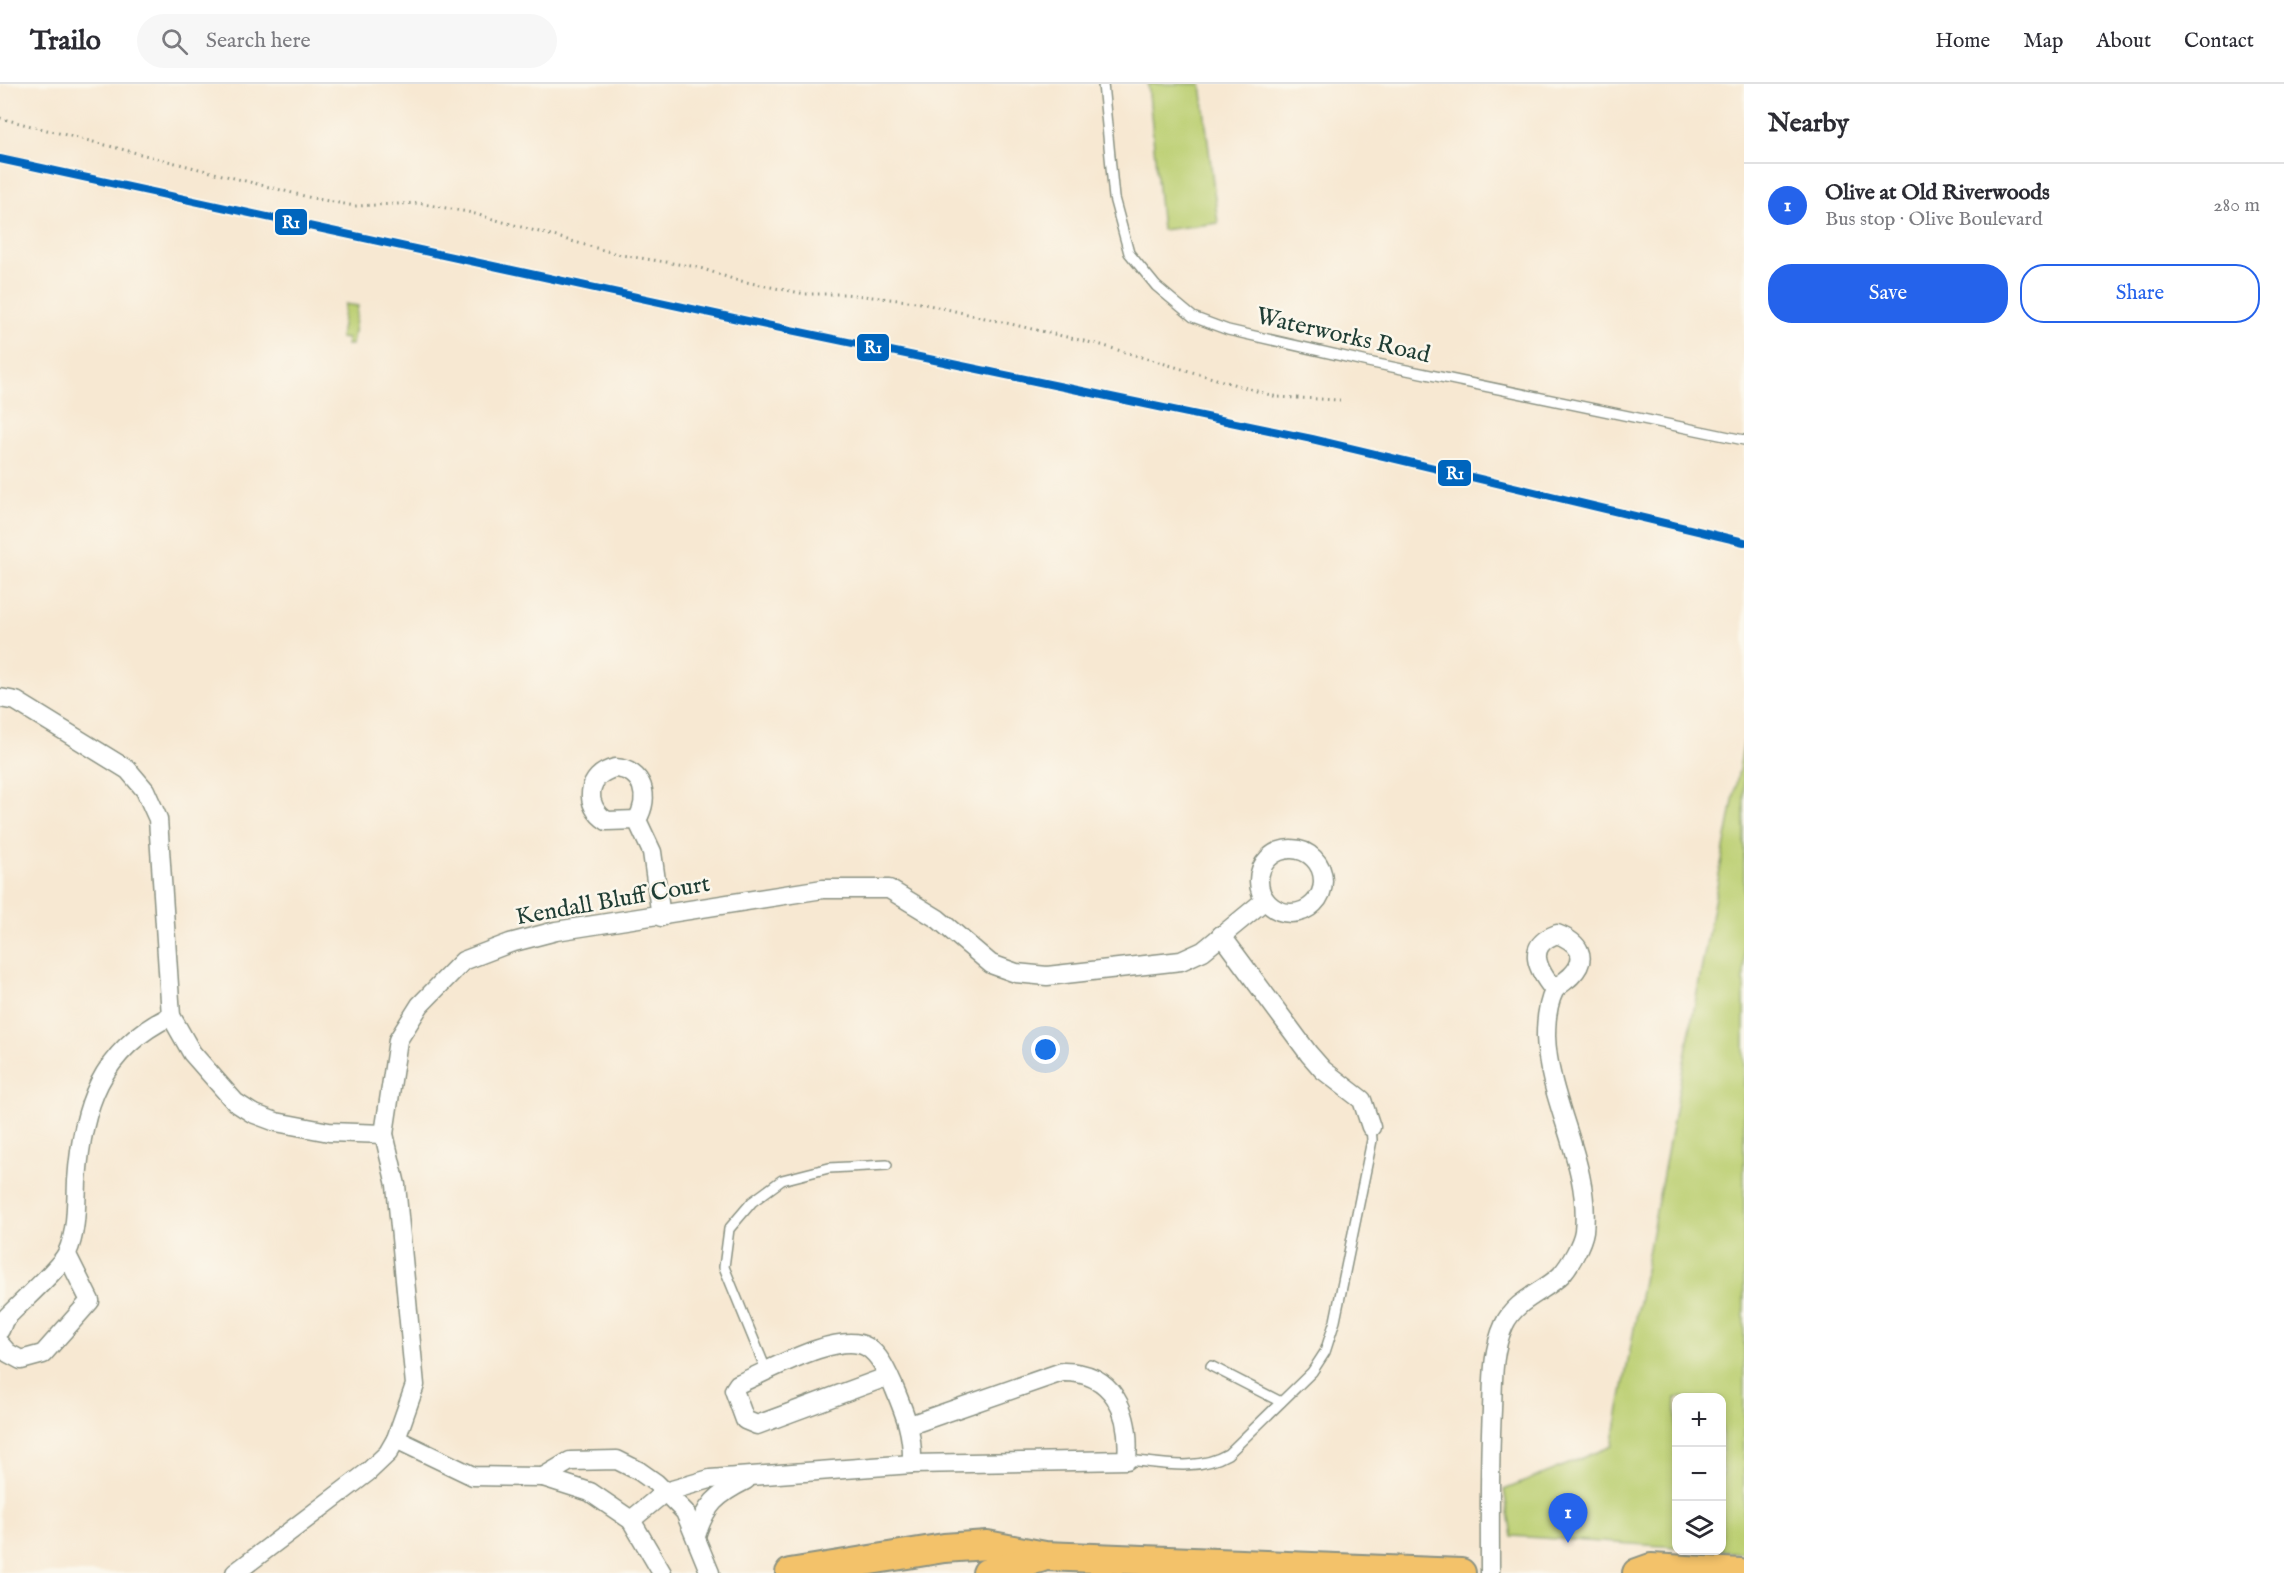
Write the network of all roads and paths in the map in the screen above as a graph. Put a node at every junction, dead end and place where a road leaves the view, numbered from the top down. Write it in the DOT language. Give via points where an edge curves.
graph roads {
  1 [pos="1103,84"];
  2 [pos="0,118"];
  3 [pos="1340,400"];
  4 [pos="1744,440"];
  5 [pos="0,698"];
  6 [pos="636,820"];
  7 [pos="1265,900"];
  8 [pos="661,917"];
  9 [pos="1221,934"];
  10 [pos="1554,990"];
  11 [pos="171,1016"];
  12 [pos="1371,1127"];
  13 [pos="384,1134"];
  14 [pos="887,1165"];
  15 [pos="67,1255"];
  16 [pos="2,1325"];
  17 [pos="0,1344"];
  18 [pos="1211,1366"];
  19 [pos="767,1372"];
  20 [pos="889,1376"];
  21 [pos="1281,1402"];
  22 [pos="910,1425"];
  23 [pos="396,1439"];
  24 [pos="1127,1460"];
  25 [pos="912,1464"];
  26 [pos="543,1477"];
  27 [pos="751,1477"];
  28 [pos="664,1492"];
  29 [pos="631,1520"];
  30 [pos="696,1536"];
  31 [pos="1045,1565"];
  32 [pos="1232,1568"];
  33 [pos="235,1573"];
  34 [pos="662,1573"];
  35 [pos="711,1573"];
  36 [pos="790,1573"];
  37 [pos="987,1573"];
  38 [pos="1461,1573"];
  39 [pos="1490,1573"];
  40 [pos="1637,1573"];
  41 [pos="1741,1573"];
  1 -- 4 [label="lane, Waterworks Road" via="1114,198 1129,253 1156,286 1194,317 1228,330 1368,363"];
  2 -- 3 [label="path" via="312,198 355,206 418,203 468,212 621,255 697,267 736,280 806,294 916,302 1101,345 1277,398"];
  5 -- 11 [label="street" via="16,701 107,755 128,770 145,790 159,819"];
  6 -- 8 [label="street" via="652,852"];
  7 -- 9 [label="street, Kendall Bluff Court"];
  8 -- 9 [label="street, Kendall Bluff Court" via="823,889 889,889 938,919 991,964 1047,976 1181,961 1203,951"];
  8 -- 13 [label="street, Kendall Bluff Court" via="556,931 463,961 420,1005 398,1040"];
  9 -- 12 [label="street" via="1309,1054 1362,1100"];
  10 -- 39 [label="street" via="1546,1037 1581,1183 1583,1233 1561,1275 1529,1296 1504,1323 1495,1355"];
  11 -- 13 [label="street" via="192,1053 216,1083 252,1113 328,1132"];
  11 -- 15 [label="street" via="147,1027 119,1050 90,1102 80,1143 74,1228"];
  12 -- 21 [label="lane" via="1370,1152 1325,1352 1312,1372"];
  13 -- 23 [label="street, Kendall Bluff Court" via="396,1185 415,1385"];
  14 -- 19 [label="lane" via="829,1168 782,1180 752,1202 729,1229 724,1267"];
  15 -- 16 [label="street"];
  15 -- 17 [label="street" via="90,1301 43,1354 21,1360"];
  18 -- 21 [label="lane"];
  19 -- 20 [label="street" via="833,1344 853,1342 868,1347"];
  19 -- 20 [label="street" via="738,1384 734,1390 750,1424 757,1425"];
  20 -- 22 [label="street"];
  21 -- 24 [label="lane" via="1228,1454 1214,1462 1185,1465"];
  22 -- 24 [label="street" via="1062,1372 1076,1372 1101,1382 1113,1392 1127,1430"];
  22 -- 25 [label="street"];
  23 -- 26 [label="street" via="473,1476"];
  23 -- 33 [label="street, Kendall Bluff Court" via="388,1454 368,1472"];
  24 -- 25 [label="street"];
  25 -- 27 [label="street"];
  26 -- 28 [label="street" via="570,1461 617,1460 639,1471"];
  26 -- 29 [label="street" via="590,1492"];
  27 -- 28 [label="street" via="710,1479"];
  27 -- 30 [label="street" via="715,1499 703,1514"];
  28 -- 29 [label="street"];
  28 -- 30 [label="street" via="685,1512"];
  29 -- 34 [label="street"];
  30 -- 35 [label="street"];
  31 -- 32 [label="main road"];
  31 -- 36 [label="main road" via="987,1545 944,1548"];
  31 -- 37 [label="main road"];
  32 -- 38 [label="main road"];
  40 -- 41 [label="main road" via="1651,1568"];
}
